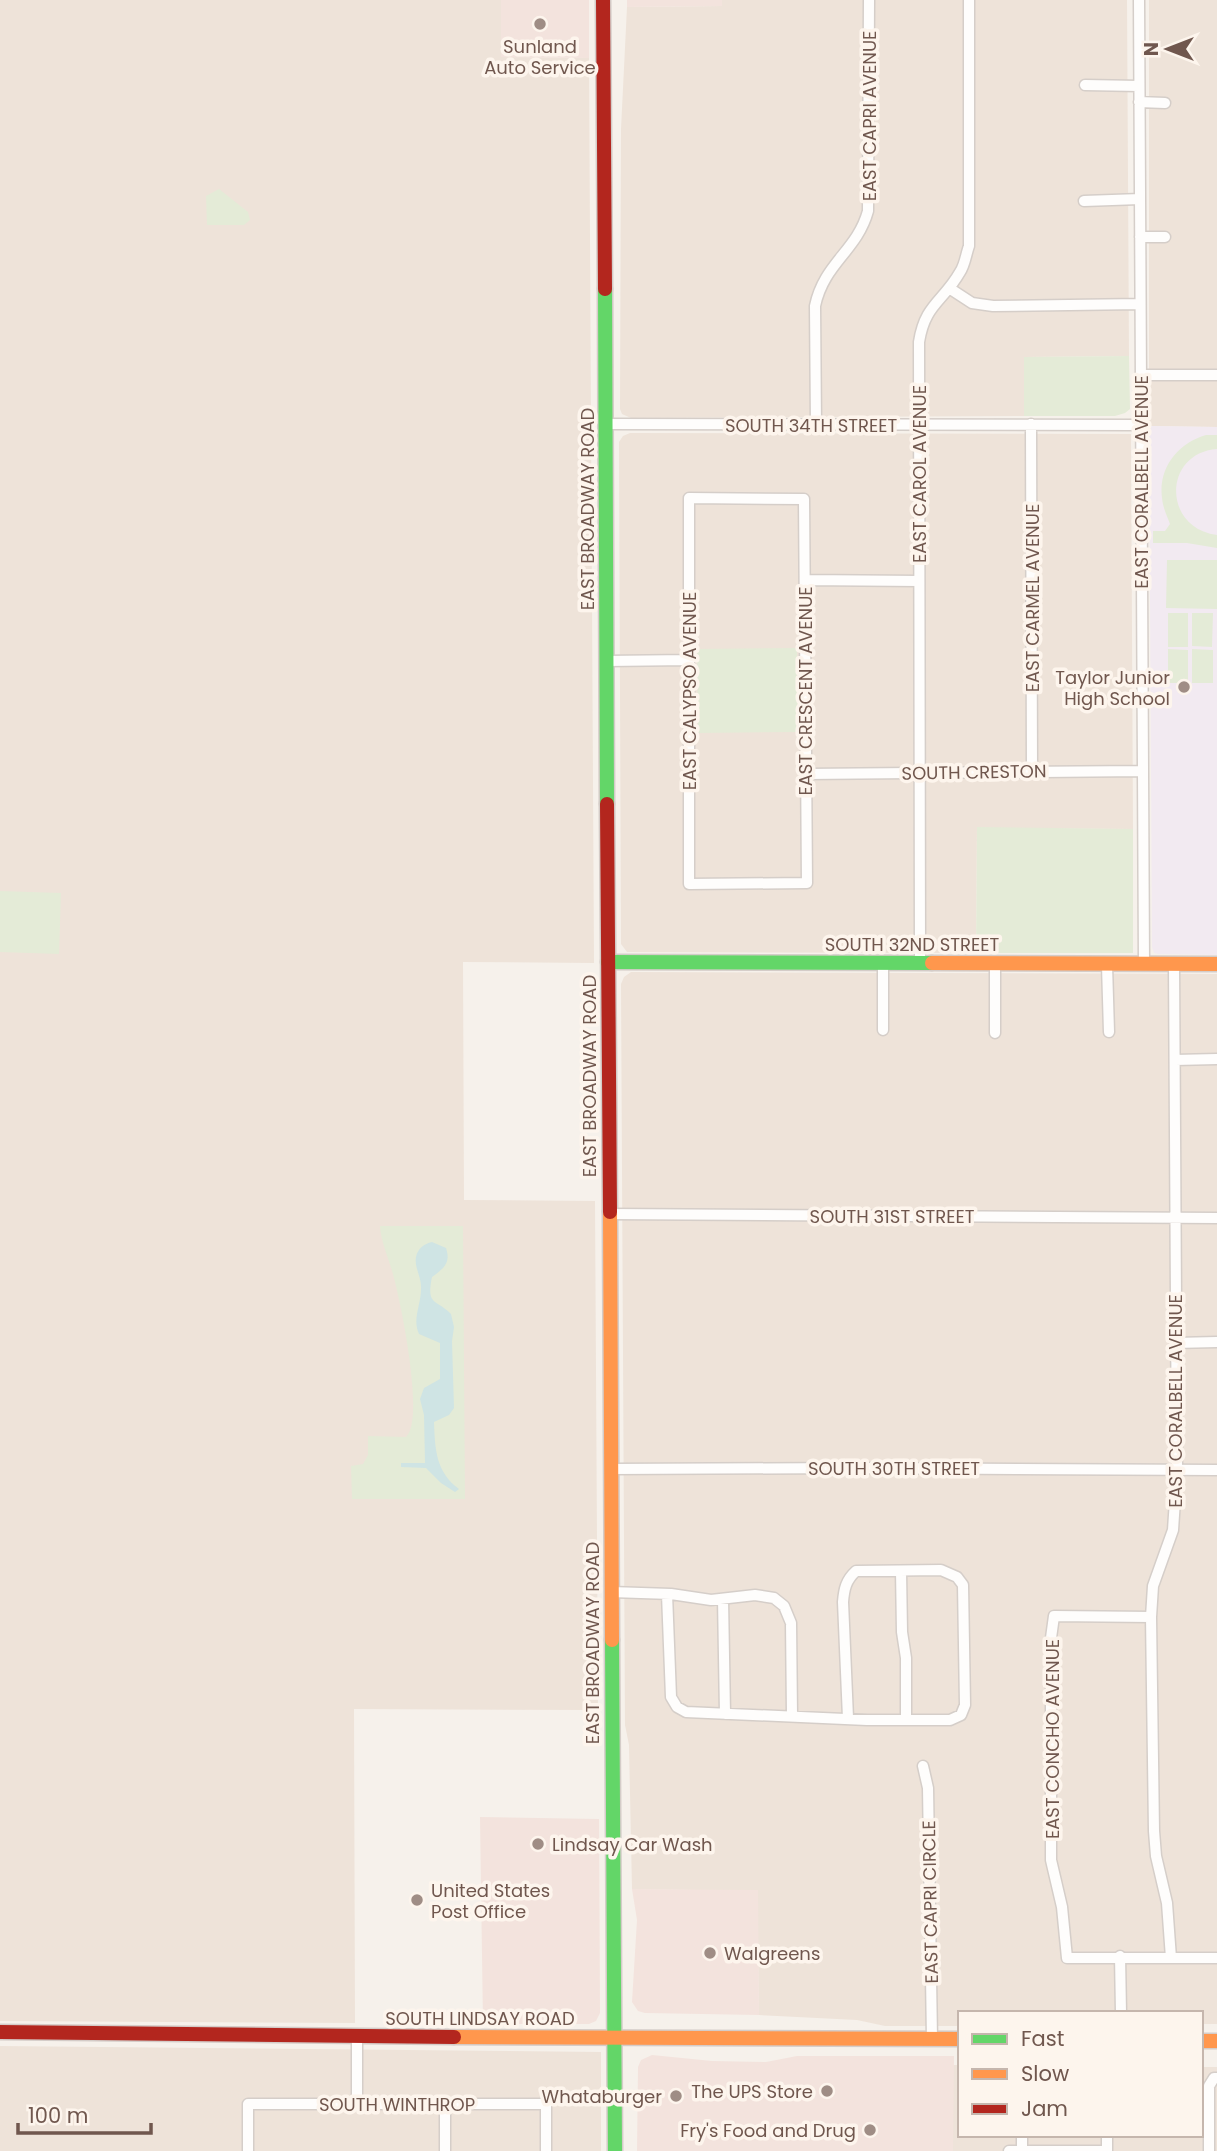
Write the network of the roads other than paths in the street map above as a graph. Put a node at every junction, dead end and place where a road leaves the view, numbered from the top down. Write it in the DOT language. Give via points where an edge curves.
graph roads {
  1 [pos="603,0"];
  2 [pos="869,0"];
  3 [pos="969,0"];
  4 [pos="1139,0"];
  5 [pos="1085,85"];
  6 [pos="1139,86"];
  7 [pos="1139,102"];
  8 [pos="1165,103"];
  9 [pos="1140,199"];
  10 [pos="1084,201"];
  11 [pos="1140,237"];
  12 [pos="1165,237"];
  13 [pos="949,288"];
  14 [pos="1140,304"];
  15 [pos="1141,375"];
  16 [pos="1217,375"];
  17 [pos="1031,424"];
  18 [pos="606,425"];
  19 [pos="816,425"];
  20 [pos="919,425"];
  21 [pos="1141,425"];
  22 [pos="689,498"];
  23 [pos="805,580"];
  24 [pos="919,581"];
  25 [pos="688,660"];
  26 [pos="607,661"];
  27 [pos="1142,771"];
  28 [pos="1032,772"];
  29 [pos="920,773"];
  30 [pos="806,774"];
  31 [pos="807,883"];
  32 [pos="608,962"];
  33 [pos="883,963"];
  34 [pos="920,964"];
  35 [pos="995,964"];
  36 [pos="1144,964"];
  37 [pos="1174,964"];
  38 [pos="1217,964"];
  39 [pos="1107,965"];
  40 [pos="883,1030"];
  41 [pos="1109,1032"];
  42 [pos="995,1033"];
  43 [pos="1217,1059"];
  44 [pos="1175,1060"];
  45 [pos="609,1214"];
  46 [pos="1175,1218"];
  47 [pos="1217,1218"];
  48 [pos="1217,1342"];
  49 [pos="1175,1343"];
  50 [pos="611,1469"];
  51 [pos="1177,1470"];
  52 [pos="1217,1470"];
  53 [pos="901,1571"];
  54 [pos="611,1592"];
  55 [pos="667,1594"];
  56 [pos="723,1599"];
  57 [pos="1152,1617"];
  58 [pos="725,1714"];
  59 [pos="792,1715"];
  60 [pos="848,1718"];
  61 [pos="906,1720"];
  62 [pos="923,1766"];
  63 [pos="1120,1956"];
  64 [pos="1171,1958"];
  65 [pos="1217,1958"];
  66 [pos="1121,2011"];
  67 [pos="0,2032"];
  68 [pos="357,2037"];
  69 [pos="615,2038"];
  70 [pos="932,2039"];
  71 [pos="958,2039"];
  72 [pos="1215,2078"];
  73 [pos="357,2104"];
  74 [pos="445,2104"];
  75 [pos="1205,2114"];
  76 [pos="1009,2150"];
  77 [pos="1022,2150"];
  78 [pos="248,2151"];
  79 [pos="445,2151"];
  80 [pos="546,2151"];
  81 [pos="615,2151"];
  82 [pos="1107,2151"];
  83 [pos="1209,2151"];
  1 -- 18 [label="main road, EAST BROADWAY ROAD"];
  2 -- 19 [label="street, EAST CAPRI AVENUE" via="868,211 864,227 819,289 815,306"];
  3 -- 13 [label="street, EAST CAROL AVENUE" via="969,246 962,270"];
  4 -- 6 [label="street, EAST CORALBELL AVENUE"];
  5 -- 6 [label="street"];
  6 -- 7 [label="street, EAST CORALBELL AVENUE"];
  7 -- 8 [label="street"];
  7 -- 9 [label="street, EAST CORALBELL AVENUE"];
  9 -- 10 [label="street"];
  9 -- 11 [label="street, EAST CORALBELL AVENUE"];
  11 -- 12 [label="street"];
  11 -- 14 [label="street, EAST CORALBELL AVENUE"];
  13 -- 14 [label="street" via="972,303 993,306"];
  13 -- 20 [label="street, EAST CAROL AVENUE" via="922,322"];
  14 -- 15 [label="street, EAST CORALBELL AVENUE"];
  15 -- 16 [label="street"];
  15 -- 21 [label="street, EAST CORALBELL AVENUE"];
  17 -- 20 [label="street, SOUTH 34TH STREET"];
  17 -- 21 [label="street, SOUTH 34TH STREET"];
  17 -- 28 [label="street, EAST CARMEL AVENUE"];
  18 -- 19 [label="street, SOUTH 34TH STREET"];
  18 -- 26 [label="main road, EAST BROADWAY ROAD"];
  19 -- 20 [label="street, SOUTH 34TH STREET"];
  20 -- 24 [label="street, EAST CAROL AVENUE"];
  21 -- 27 [label="street, EAST CORALBELL AVENUE"];
  22 -- 23 [label="street, EAST CRESCENT AVENUE" via="804,499"];
  22 -- 25 [label="street, EAST CALYPSO AVENUE"];
  23 -- 24 [label="street"];
  23 -- 30 [label="street, EAST CRESCENT AVENUE"];
  24 -- 29 [label="street, EAST CAROL AVENUE"];
  25 -- 26 [label="street"];
  25 -- 31 [label="street, EAST CALYPSO AVENUE" via="689,884"];
  26 -- 32 [label="main road, EAST BROADWAY ROAD"];
  27 -- 28 [label="street, SOUTH CRESTON"];
  27 -- 36 [label="street, EAST CORALBELL AVENUE"];
  28 -- 29 [label="street, SOUTH CRESTON"];
  29 -- 30 [label="street, SOUTH CRESTON"];
  29 -- 34 [label="street, EAST CAROL AVENUE"];
  30 -- 31 [label="street, EAST CRESCENT AVENUE"];
  32 -- 33 [label="main road, SOUTH 32ND STREET"];
  32 -- 45 [label="main road, EAST BROADWAY ROAD"];
  33 -- 34 [label="main road, SOUTH 32ND STREET"];
  33 -- 40 [label="street"];
  34 -- 35 [label="main road, SOUTH 32ND STREET"];
  35 -- 39 [label="main road, SOUTH 32ND STREET"];
  35 -- 42 [label="street"];
  36 -- 37 [label="main road, SOUTH 32ND STREET"];
  36 -- 39 [label="main road, SOUTH 32ND STREET"];
  37 -- 38 [label="main road, SOUTH 32ND STREET"];
  37 -- 44 [label="street, EAST CORALBELL AVENUE"];
  39 -- 41 [label="street"];
  43 -- 44 [label="street"];
  44 -- 46 [label="street, EAST CORALBELL AVENUE"];
  45 -- 46 [label="street, SOUTH 31ST STREET"];
  45 -- 50 [label="main road, EAST BROADWAY ROAD"];
  46 -- 47 [label="street, SOUTH 31ST STREET"];
  46 -- 49 [label="street, EAST CORALBELL AVENUE"];
  48 -- 49 [label="street"];
  49 -- 51 [label="street, EAST CORALBELL AVENUE"];
  50 -- 51 [label="street, SOUTH 30TH STREET"];
  50 -- 54 [label="main road, EAST BROADWAY ROAD"];
  51 -- 52 [label="street, SOUTH 30TH STREET"];
  51 -- 57 [label="street, EAST CORALBELL AVENUE" via="1173,1530 1153,1586"];
  53 -- 60 [label="street" via="856,1571 844,1591"];
  53 -- 61 [label="street"];
  53 -- 61 [label="street" via="949,1572 963,1585 965,1705 961,1714 950,1720"];
  54 -- 55 [label="street"];
  54 -- 69 [label="main road, EAST BROADWAY ROAD"];
  55 -- 56 [label="street"];
  55 -- 58 [label="street" via="671,1697 685,1712"];
  56 -- 58 [label="street"];
  56 -- 59 [label="street" via="755,1595 774,1598 784,1606 791,1623"];
  57 -- 63 [label="street, EAST CONCHO AVENUE" via="1054,1616 1051,1638 1051,1860 1067,1958"];
  57 -- 64 [label="street, EAST CORALBELL AVENUE" via="1154,1831"];
  58 -- 59 [label="street"];
  59 -- 60 [label="street"];
  60 -- 61 [label="street"];
  62 -- 70 [label="street, EAST CAPRI CIRCLE" via="928,1788"];
  63 -- 64 [label="street"];
  63 -- 66 [label="street"];
  64 -- 65 [label="street"];
  67 -- 68 [label="main road, SOUTH LINDSAY ROAD"];
  68 -- 69 [label="main road, SOUTH LINDSAY ROAD"];
  68 -- 73 [label="street"];
  69 -- 70 [label="main road, SOUTH LINDSAY ROAD"];
  69 -- 81 [label="main road, EAST BROADWAY ROAD"];
  70 -- 71 [label="main road, SOUTH LINDSAY ROAD"];
  72 -- 75 [label="street" via="1209,2086"];
  73 -- 74 [label="street, SOUTH WINTHROP"];
  73 -- 78 [label="street, SOUTH WINTHROP" via="247,2104"];
  74 -- 79 [label="street"];
  74 -- 80 [label="street, SOUTH WINTHROP" via="546,2104"];
  75 -- 83 [label="street"];
  76 -- 77 [label="street"];
  77 -- 82 [label="street"];
}
